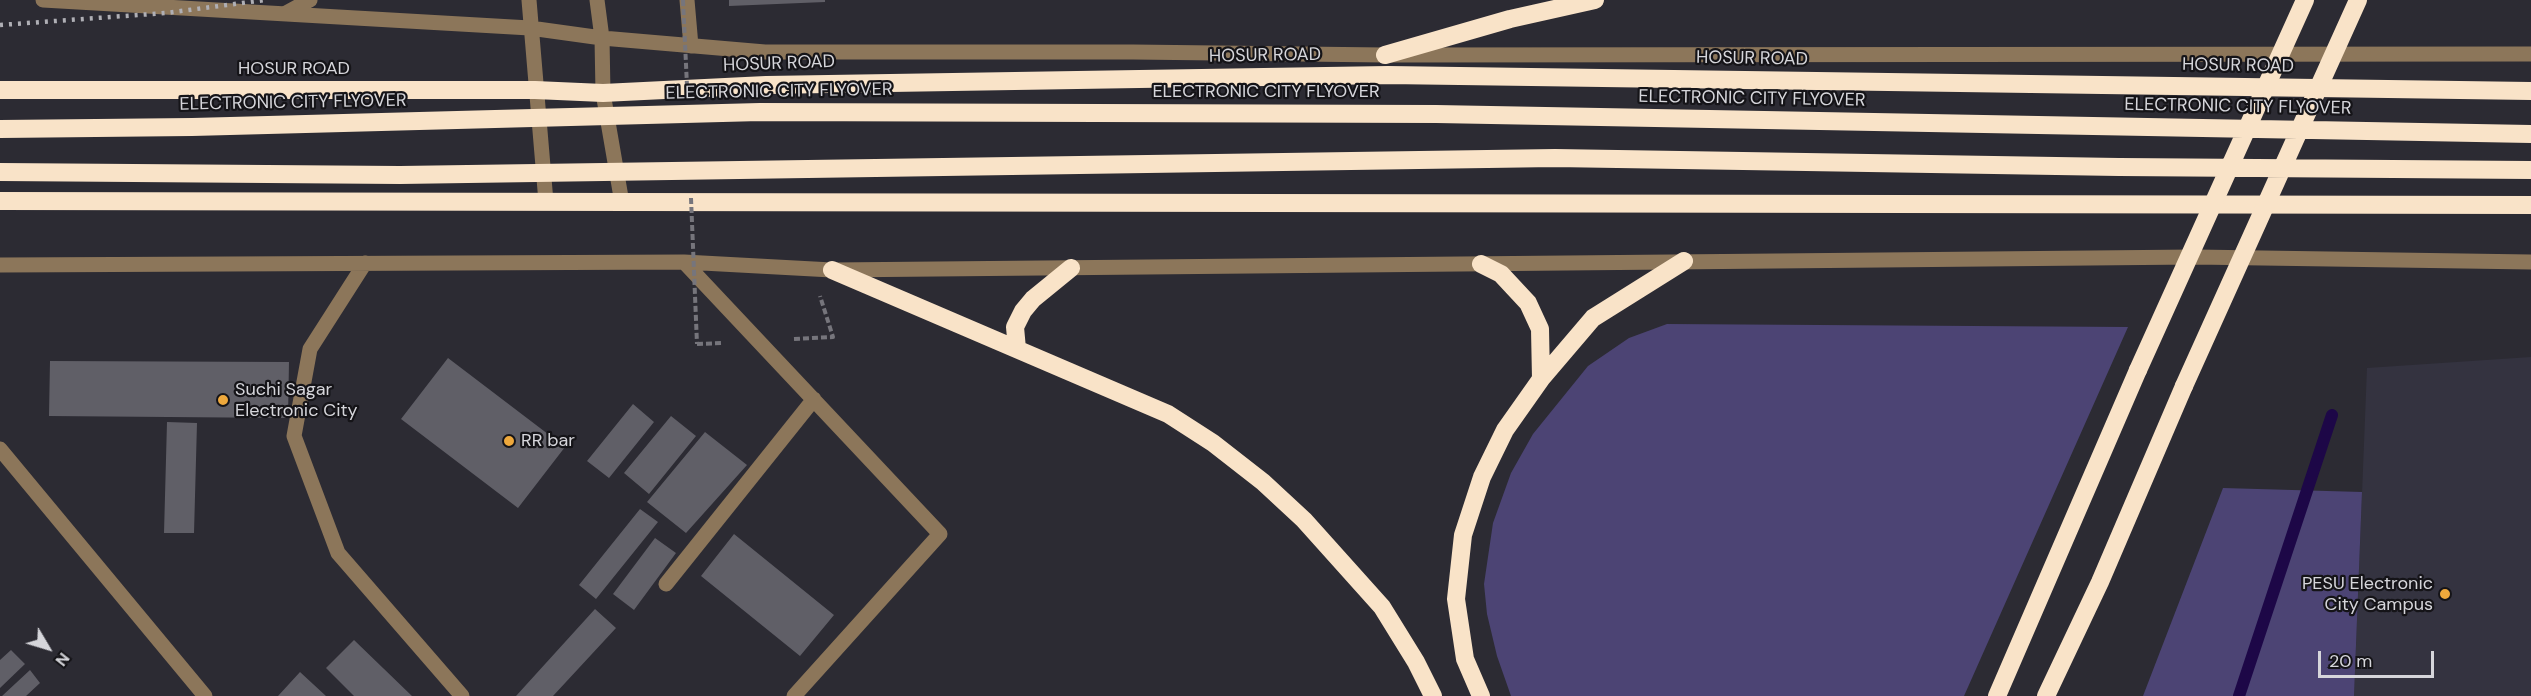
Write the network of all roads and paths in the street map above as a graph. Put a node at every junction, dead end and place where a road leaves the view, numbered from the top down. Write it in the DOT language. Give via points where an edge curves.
graph roads {
  1 [pos="44,0"];
  2 [pos="310,0"];
  3 [pos="529,0"];
  4 [pos="597,0"];
  5 [pos="687,0"];
  6 [pos="1595,0"];
  7 [pos="2306,0"];
  8 [pos="2358,0"];
  9 [pos="284,14"];
  10 [pos="530,28"];
  11 [pos="602,38"];
  12 [pos="691,46"];
  13 [pos="2531,54"];
  14 [pos="1385,55"];
  15 [pos="0,90"];
  16 [pos="536,90"];
  17 [pos="2531,91"];
  18 [pos="603,93"];
  19 [pos="0,129"];
  20 [pos="2531,134"];
  21 [pos="2531,170"];
  22 [pos="0,172"];
  23 [pos="0,201"];
  24 [pos="546,202"];
  25 [pos="622,203"];
  26 [pos="2531,205"];
  27 [pos="1684,261"];
  28 [pos="684,262"];
  29 [pos="2531,262"];
  30 [pos="365,263"];
  31 [pos="1481,264"];
  32 [pos="0,265"];
  33 [pos="812,268"];
  34 [pos="1071,268"];
  35 [pos="832,270"];
  36 [pos="833,337"];
  37 [pos="1017,349"];
  38 [pos="1541,379"];
  39 [pos="814,399"];
  40 [pos="0,449"];
  41 [pos="666,584"];
  42 [pos="205,696"];
  43 [pos="462,696"];
  44 [pos="794,696"];
  45 [pos="1432,696"];
  46 [pos="1481,696"];
  47 [pos="1997,696"];
  48 [pos="2046,696"];
  1 -- 9 [label="street, HOSUR ROAD"];
  2 -- 9 [label="street"];
  3 -- 10 [label="street"];
  4 -- 11 [label="street"];
  5 -- 12 [label="street"];
  6 -- 14 [label="highway" via="1510,19"];
  7 -- 47 [label="highway, bridge" via="2138,370"];
  8 -- 48 [label="highway, bridge"];
  9 -- 10 [label="street, HOSUR ROAD"];
  10 -- 11 [label="street, HOSUR ROAD"];
  10 -- 16 [label="street"];
  11 -- 12 [label="street, HOSUR ROAD"];
  11 -- 18 [label="street"];
  12 -- 14 [label="street, HOSUR ROAD" via="765,52"];
  13 -- 14 [label="street, HOSUR ROAD"];
  15 -- 16 [label="highway, HOSUR ROAD"];
  16 -- 18 [label="highway, HOSUR ROAD"];
  16 -- 24 [label="street"];
  17 -- 18 [label="highway, HOSUR ROAD" via="1388,75 766,85"];
  18 -- 25 [label="street"];
  19 -- 20 [label="highway, ELECTRONIC CITY FLYOVER, bridge" via="772,112 1436,114"];
  21 -- 22 [label="highway, bridge" via="1555,158 400,175"];
  23 -- 24 [label="highway"];
  24 -- 25 [label="highway"];
  25 -- 26 [label="highway"];
  27 -- 29 [label="street" via="2195,258"];
  27 -- 31 [label="street"];
  27 -- 38 [label="highway" via="1593,318"];
  28 -- 30 [label="street"];
  28 -- 33 [label="street"];
  28 -- 39 [label="street"];
  30 -- 32 [label="street"];
  30 -- 43 [label="street" via="310,349 294,435 338,553"];
  31 -- 34 [label="street"];
  31 -- 38 [label="highway" via="1502,274 1528,303 1540,329"];
  33 -- 35 [label="street"];
  33 -- 36 [label="path"];
  34 -- 35 [label="street"];
  34 -- 37 [label="highway" via="1023,311 1015,327"];
  35 -- 37 [label="highway"];
  37 -- 45 [label="highway" via="1168,414 1263,482 1304,520 1382,607"];
  38 -- 46 [label="highway" via="1505,430 1482,477 1463,536 1456,599 1465,659"];
  39 -- 41 [label="street"];
  39 -- 44 [label="street" via="940,534"];
  40 -- 42 [label="street"];
}
